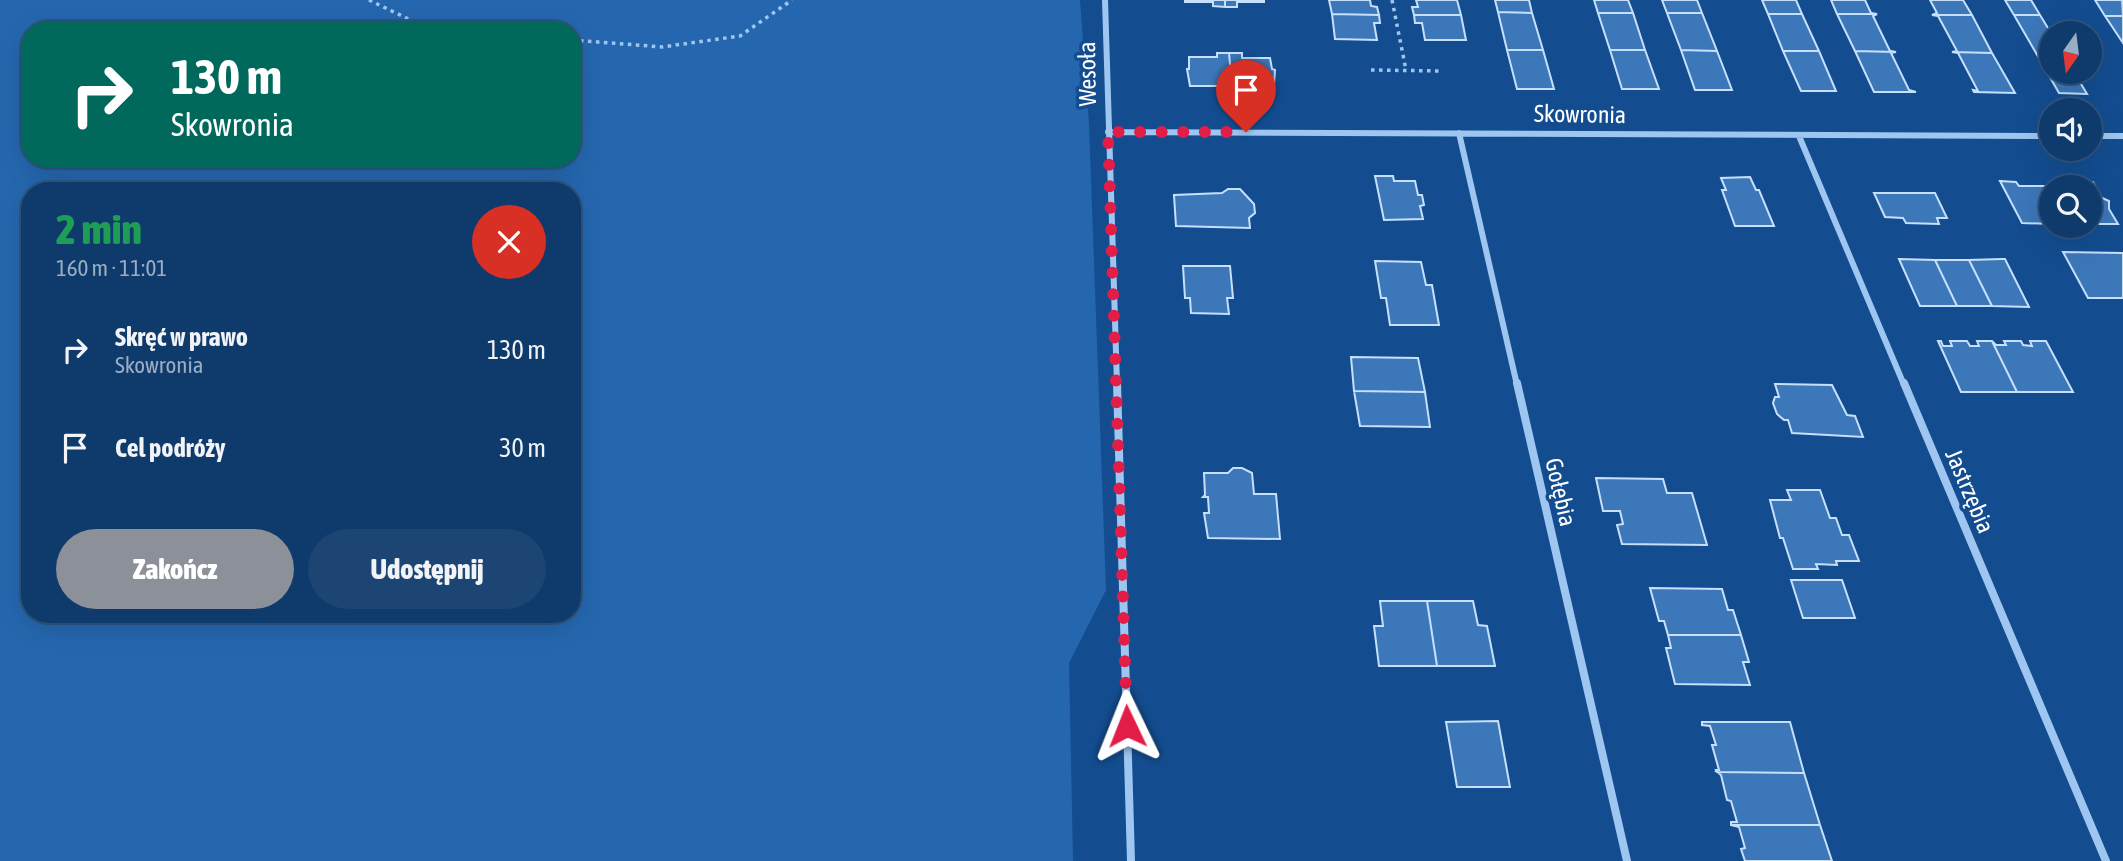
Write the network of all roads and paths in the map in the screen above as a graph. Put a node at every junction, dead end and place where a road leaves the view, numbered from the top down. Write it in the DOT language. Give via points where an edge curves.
graph roads {
  1 [pos="369,0"];
  2 [pos="792,0"];
  3 [pos="1105,0"];
  4 [pos="1392,0"];
  5 [pos="412,21"];
  6 [pos="581,41"];
  7 [pos="1371,70"];
  8 [pos="1406,70"];
  9 [pos="1443,71"];
  10 [pos="1108,132"];
  11 [pos="1458,132"];
  12 [pos="1799,136"];
  13 [pos="2039,136"];
  14 [pos="2102,136"];
  15 [pos="2122,137"];
  16 [pos="1131,861"];
  17 [pos="1627,861"];
  18 [pos="2106,861"];
  1 -- 5 [label="path"];
  2 -- 6 [label="path" via="740,36 662,47"];
  3 -- 10 [label="street, Wesoła"];
  4 -- 8 [label="path"];
  7 -- 8 [label="path"];
  8 -- 9 [label="path"];
  10 -- 11 [label="street, Skowronia"];
  10 -- 16 [label="street, Wesoła"];
  11 -- 12 [label="street, Skowronia"];
  11 -- 17 [label="street, Gołębia"];
  12 -- 13 [label="street, Skowronia"];
  12 -- 18 [label="street, Jastrzębia"];
  14 -- 15 [label="street"];
}
